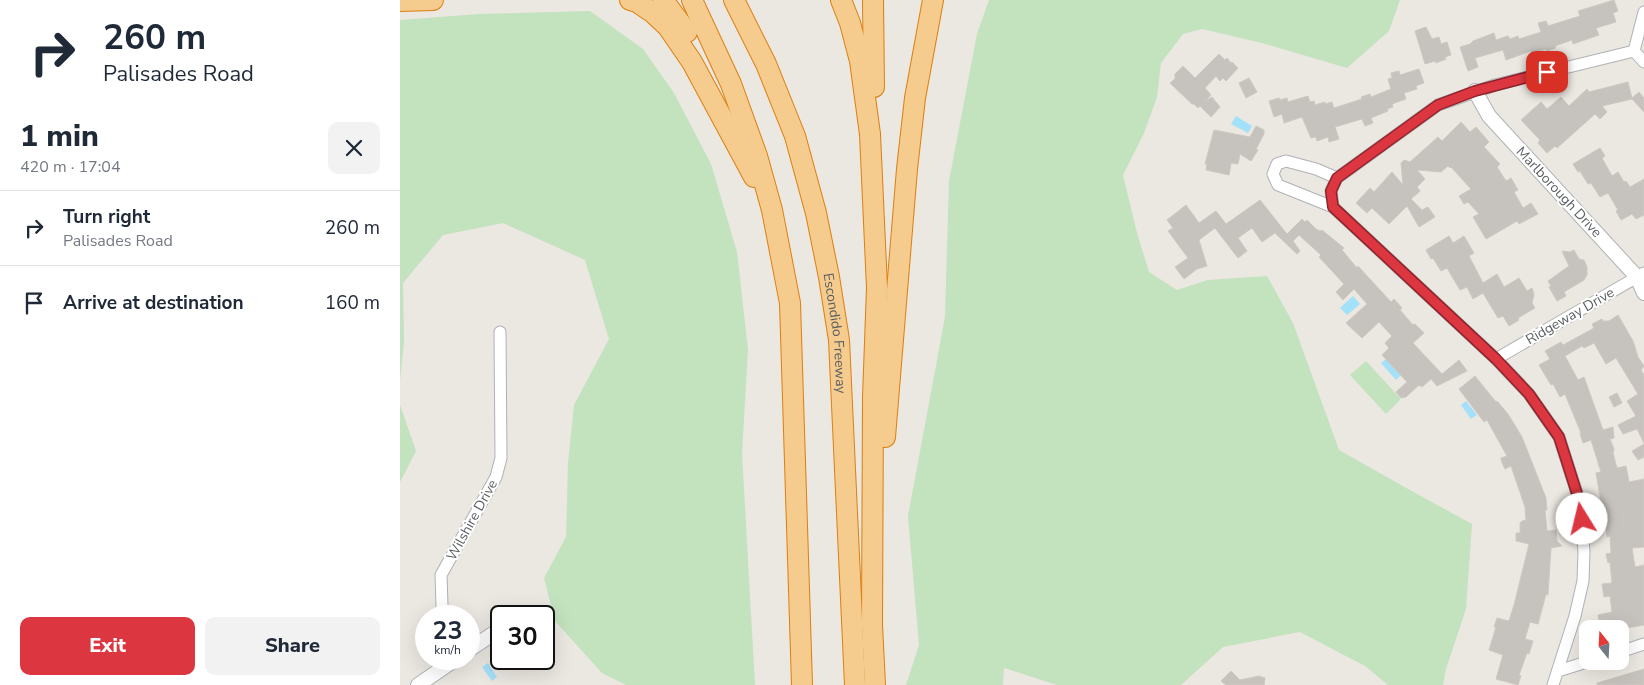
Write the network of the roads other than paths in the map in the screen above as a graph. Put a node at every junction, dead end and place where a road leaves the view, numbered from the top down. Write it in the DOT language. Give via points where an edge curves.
graph roads {
  1 [pos="433,0"];
  2 [pos="630,0"];
  3 [pos="662,0"];
  4 [pos="692,0"];
  5 [pos="734,0"];
  6 [pos="841,0"];
  7 [pos="874,0"];
  8 [pos="934,0"];
  9 [pos="400,1"];
  10 [pos="1644,12"];
  11 [pos="1634,51"];
  12 [pos="1644,62"];
  13 [pos="1475,91"];
  14 [pos="870,134"];
  15 [pos="733,138"];
  16 [pos="1337,178"];
  17 [pos="1333,207"];
  18 [pos="772,210"];
  19 [pos="1641,275"];
  20 [pos="1644,293"];
  21 [pos="500,332"];
  22 [pos="1496,359"];
  23 [pos="874,523"];
  24 [pos="442,605"];
  25 [pos="1644,644"];
  26 [pos="1629,649"];
  27 [pos="1579,664"];
  28 [pos="440,670"];
  29 [pos="1558,671"];
  30 [pos="418,685"];
  31 [pos="802,685"];
  32 [pos="855,685"];
  33 [pos="875,685"];
  34 [pos="1553,685"];
  1 -- 9 [label="highway"];
  2 -- 15 [label="highway" via="668,27 692,62"];
  3 -- 15 [label="highway" via="687,32 715,82"];
  4 -- 18 [label="highway" via="731,84"];
  5 -- 32 [label="highway, Escondido Freeway" via="766,64 795,136 829,277 839,340"];
  6 -- 14 [label="highway" via="860,61"];
  7 -- 14 [label="highway" via="874,86"];
  8 -- 23 [label="highway" via="915,98 906,170 882,480"];
  10 -- 11 [label="street"];
  11 -- 12 [label="street"];
  11 -- 13 [label="street"];
  13 -- 16 [label="street" via="1438,105"];
  13 -- 19 [label="street, Marlborough Drive" via="1489,116"];
  14 -- 23 [label="highway" via="876,288"];
  15 -- 18 [label="highway"];
  16 -- 17 [label="street" via="1331,191"];
  16 -- 17 [label="street" via="1286,160 1277,164 1273,174 1278,185"];
  17 -- 22 [label="street"];
  18 -- 31 [label="highway" via="790,303"];
  19 -- 20 [label="street, Marlborough Drive"];
  19 -- 22 [label="street, Ridgeway Drive"];
  21 -- 24 [label="street, Wilshire Drive" via="501,458 496,476 441,575"];
  22 -- 29 [label="street" via="1529,394 1559,437 1580,503 1583,582"];
  23 -- 33 [label="highway" via="872,626"];
  25 -- 26 [label="street"];
  27 -- 29 [label="street"];
  28 -- 30 [label="street"];
  29 -- 34 [label="street"];
}
